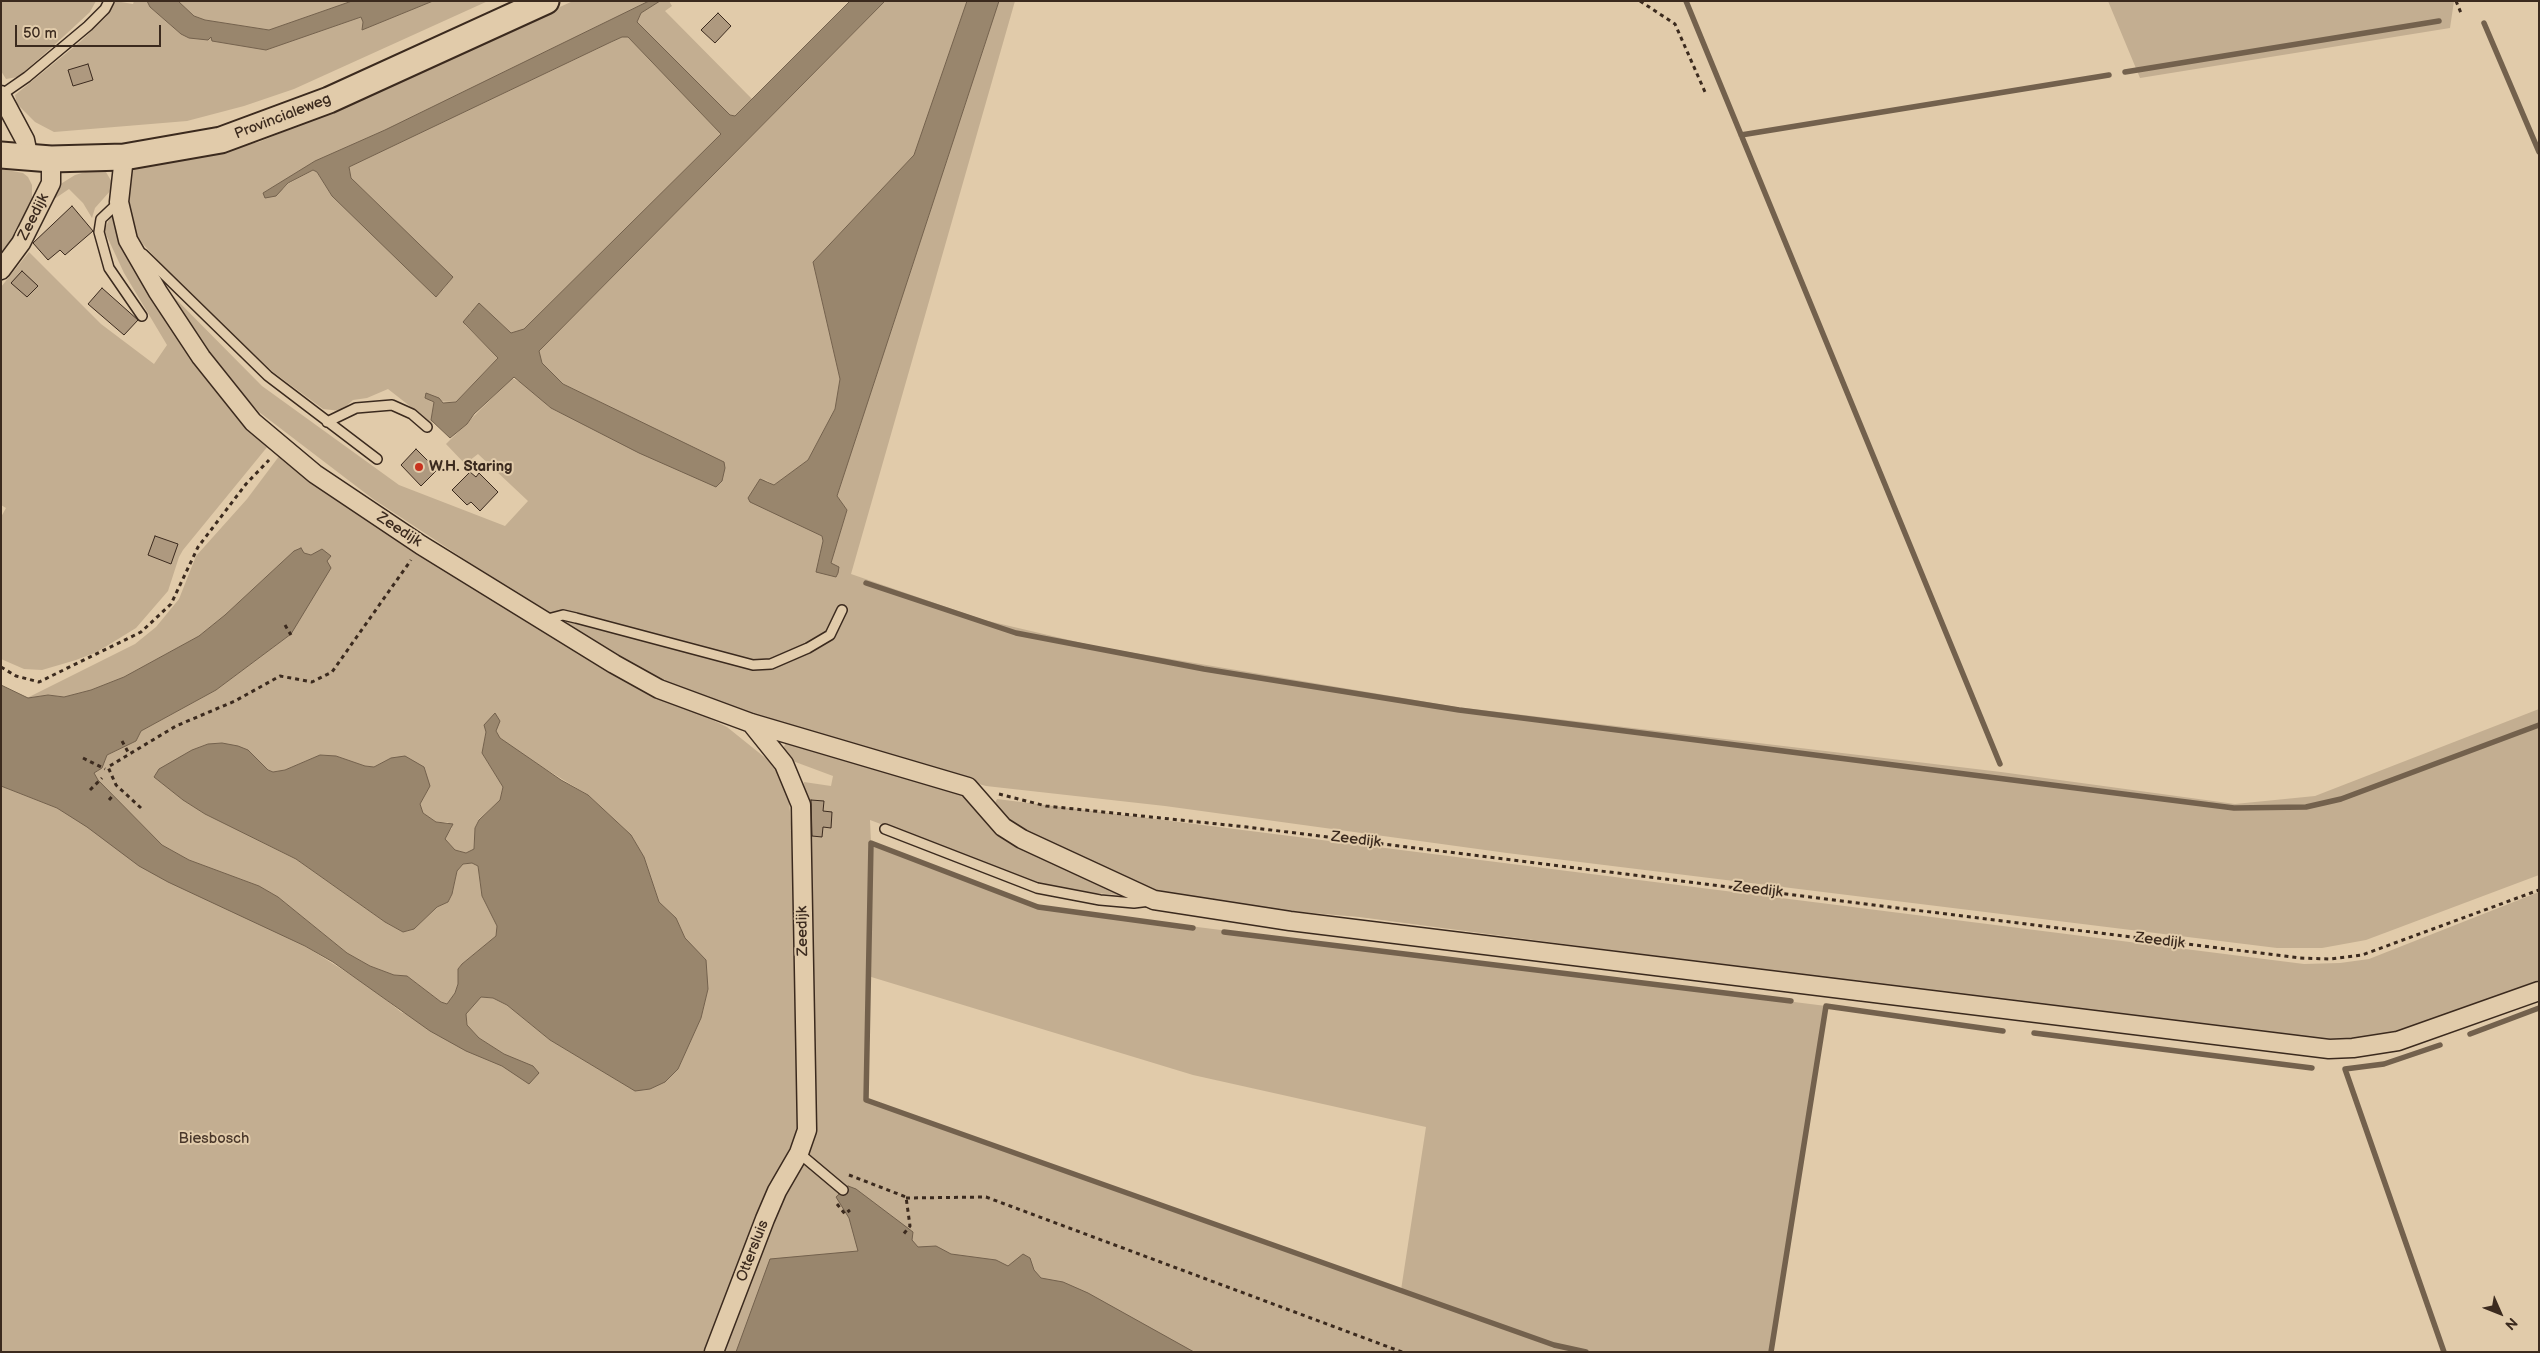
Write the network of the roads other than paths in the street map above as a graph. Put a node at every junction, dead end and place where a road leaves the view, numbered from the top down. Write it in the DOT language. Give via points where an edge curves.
graph roads {
  1 [pos="109,1"];
  2 [pos="546,1"];
  3 [pos="1,95"];
  4 [pos="1,155"];
  5 [pos="124,157"];
  6 [pos="40,159"];
  7 [pos="119,202"];
  8 [pos="128,240"];
  9 [pos="1,270"];
  10 [pos="142,316"];
  11 [pos="327,422"];
  12 [pos="427,427"];
  13 [pos="378,459"];
  14 [pos="842,610"];
  15 [pos="543,620"];
  16 [pos="751,723"];
  17 [pos="885,829"];
  18 [pos="1154,900"];
  19 [pos="2539,991"];
  20 [pos="799,1153"];
  21 [pos="843,1190"];
  22 [pos="714,1352"];
  1 -- 3 [label="lane" via="88,26"];
  2 -- 5 [label="main road, Provincialeweg" via="273,122 221,140"];
  3 -- 6 [label="street, Zeedijk" via="25,140"];
  4 -- 6 [label="main road, Provincialeweg"];
  5 -- 6 [label="main road, Provincialeweg"];
  5 -- 7 [label="street, Zeedijk"];
  6 -- 9 [label="street, Zeedijk" via="51,183 21,243"];
  7 -- 8 [label="street, Zeedijk"];
  7 -- 10 [label="lane" via="101,219 99,232 110,268"];
  8 -- 11 [label="lane" via="268,376"];
  8 -- 15 [label="street, Zeedijk" via="200,356 253,422 315,474 421,545"];
  11 -- 12 [label="lane" via="356,408 392,405 412,414"];
  11 -- 13 [label="lane"];
  14 -- 15 [label="lane" via="830,635 772,664 753,665 563,615"];
  15 -- 16 [label="street, Zeedijk" via="659,689"];
  16 -- 18 [label="street, Zeedijk" via="968,787 1003,827 1022,839"];
  16 -- 20 [label="street, Zeedijk" via="784,764 801,805 807,1130"];
  17 -- 18 [label="lane" via="1036,888 1100,900 1134,903"];
  18 -- 19 [label="street" via="1290,921 2330,1049 2398,1041"];
  20 -- 21 [label="lane"];
  20 -- 22 [label="street, Ottersluis" via="765,1219"];
}
